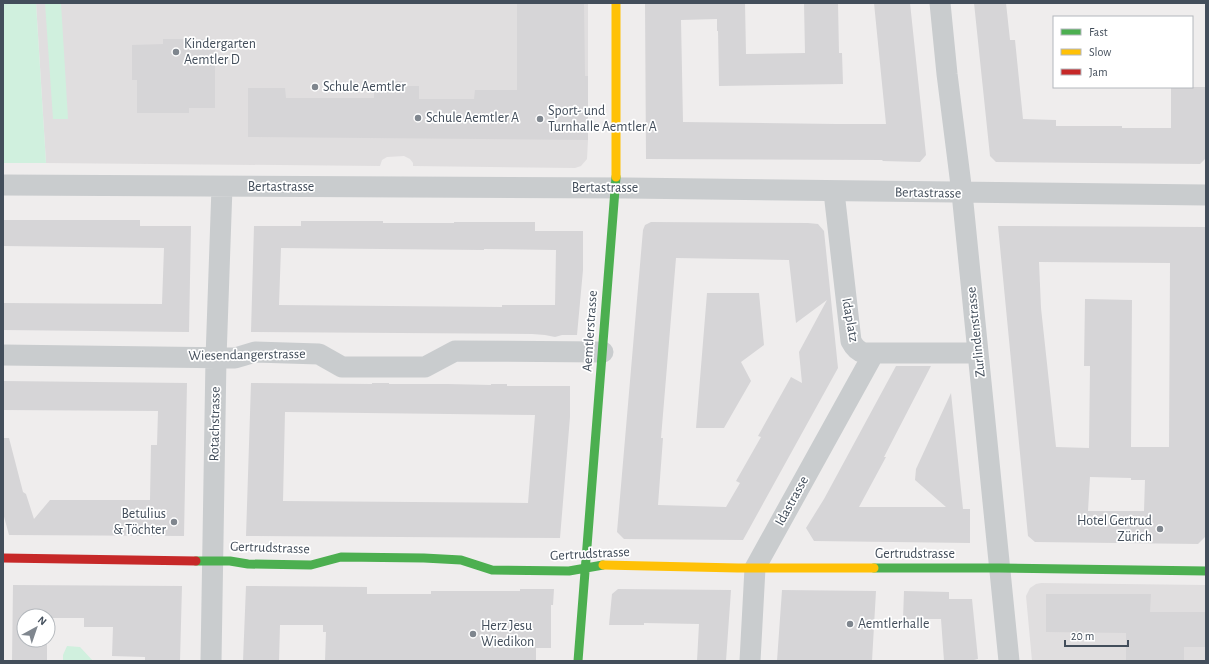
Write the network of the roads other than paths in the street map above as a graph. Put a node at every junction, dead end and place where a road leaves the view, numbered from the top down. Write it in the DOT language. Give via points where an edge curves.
graph roads {
  1 [pos="616,3"];
  2 [pos="940,3"];
  3 [pos="3,185"];
  4 [pos="222,187"];
  5 [pos="616,188"];
  6 [pos="834,192"];
  7 [pos="962,193"];
  8 [pos="1206,195"];
  9 [pos="603,352"];
  10 [pos="874,353"];
  11 [pos="978,353"];
  12 [pos="3,356"];
  13 [pos="216,358"];
  14 [pos="3,558"];
  15 [pos="213,561"];
  16 [pos="587,567"];
  17 [pos="755,568"];
  18 [pos="999,568"];
  19 [pos="1206,571"];
  20 [pos="211,661"];
  21 [pos="578,661"];
  22 [pos="750,661"];
  23 [pos="1009,661"];
  1 -- 5 [label="street, Aemtlerstrasse"];
  2 -- 7 [label="street, Zurlindenstrasse"];
  3 -- 4 [label="street, Bertastrasse"];
  4 -- 5 [label="street, Bertastrasse"];
  4 -- 13 [label="street, Rotachstrasse"];
  5 -- 6 [label="street, Bertastrasse"];
  5 -- 9 [label="street, Aemtlerstrasse"];
  6 -- 7 [label="street, Bertastrasse"];
  6 -- 10 [label="street, Idaplatz" via="851,341 860,352"];
  7 -- 8 [label="street, Bertastrasse"];
  7 -- 11 [label="street, Zurlindenstrasse"];
  9 -- 13 [label="street, Wiesendangerstrasse" via="455,351 425,367 342,367 319,354 255,352 235,358"];
  9 -- 16 [label="street, Aemtlerstrasse"];
  10 -- 11 [label="street, Idaplatz"];
  10 -- 17 [label="street, Idastrasse"];
  11 -- 18 [label="street, Zurlindenstrasse"];
  12 -- 13 [label="street, Wiesendangerstrasse"];
  13 -- 15 [label="street, Rotachstrasse"];
  14 -- 15 [label="street, Gertrudstrasse"];
  15 -- 16 [label="street, Gertrudstrasse" via="311,565 341,557 424,558 462,560 492,570 569,571"];
  15 -- 20 [label="street, Rotachstrasse"];
  16 -- 17 [label="street, Gertrudstrasse" via="602,565"];
  16 -- 21 [label="street, Aemtlerstrasse"];
  17 -- 18 [label="street, Gertrudstrasse"];
  17 -- 22 [label="street, Idastrasse"];
  18 -- 19 [label="street, Gertrudstrasse"];
  18 -- 23 [label="street, Zurlindenstrasse"];
}
